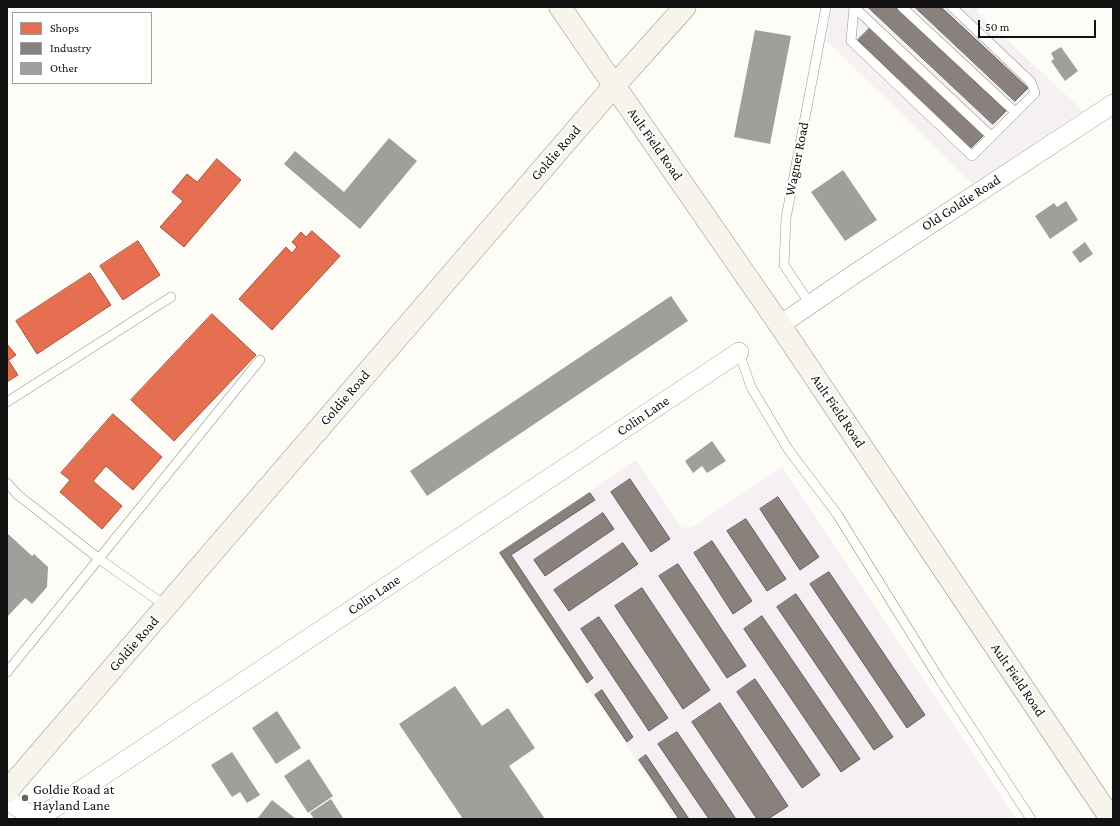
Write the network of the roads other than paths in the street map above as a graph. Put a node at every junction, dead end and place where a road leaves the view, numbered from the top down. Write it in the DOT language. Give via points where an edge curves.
graph roads {
  1 [pos="560,7"];
  2 [pos="685,7"];
  3 [pos="826,7"];
  4 [pos="854,7"];
  5 [pos="902,7"];
  6 [pos="952,7"];
  7 [pos="614,86"];
  8 [pos="1113,104"];
  9 [pos="1015,112"];
  10 [pos="991,136"];
  11 [pos="171,297"];
  12 [pos="810,304"];
  13 [pos="780,325"];
  14 [pos="739,352"];
  15 [pos="260,360"];
  16 [pos="7,402"];
  17 [pos="7,483"];
  18 [pos="100,558"];
  19 [pos="166,606"];
  20 [pos="7,672"];
  21 [pos="7,791"];
  22 [pos="7,798"];
  23 [pos="1031,819"];
  24 [pos="1111,819"];
  1 -- 7 [label="street, Ault Field Road"];
  2 -- 7 [label="street, Goldie Road"];
  3 -- 12 [label="lane, Wagner Road" via="786,218 784,265"];
  4 -- 10 [label="lane"];
  4 -- 10 [label="lane" via="851,41 972,156"];
  5 -- 9 [label="lane"];
  6 -- 9 [label="lane" via="1030,82 1035,93"];
  7 -- 13 [label="street, Ault Field Road"];
  7 -- 19 [label="street, Goldie Road"];
  8 -- 12 [label="street, Old Goldie Road"];
  9 -- 10 [label="lane"];
  11 -- 16 [label="lane"];
  12 -- 13 [label="street"];
  13 -- 24 [label="street, Ault Field Road"];
  14 -- 22 [label="street, Colin Lane" via="54,808 36,816 20,811"];
  14 -- 23 [label="lane" via="751,387 788,449 837,514 940,680"];
  15 -- 18 [label="lane"];
  17 -- 18 [label="lane" via="18,495"];
  18 -- 19 [label="lane"];
  18 -- 20 [label="lane"];
  19 -- 21 [label="street, Goldie Road"];
}
